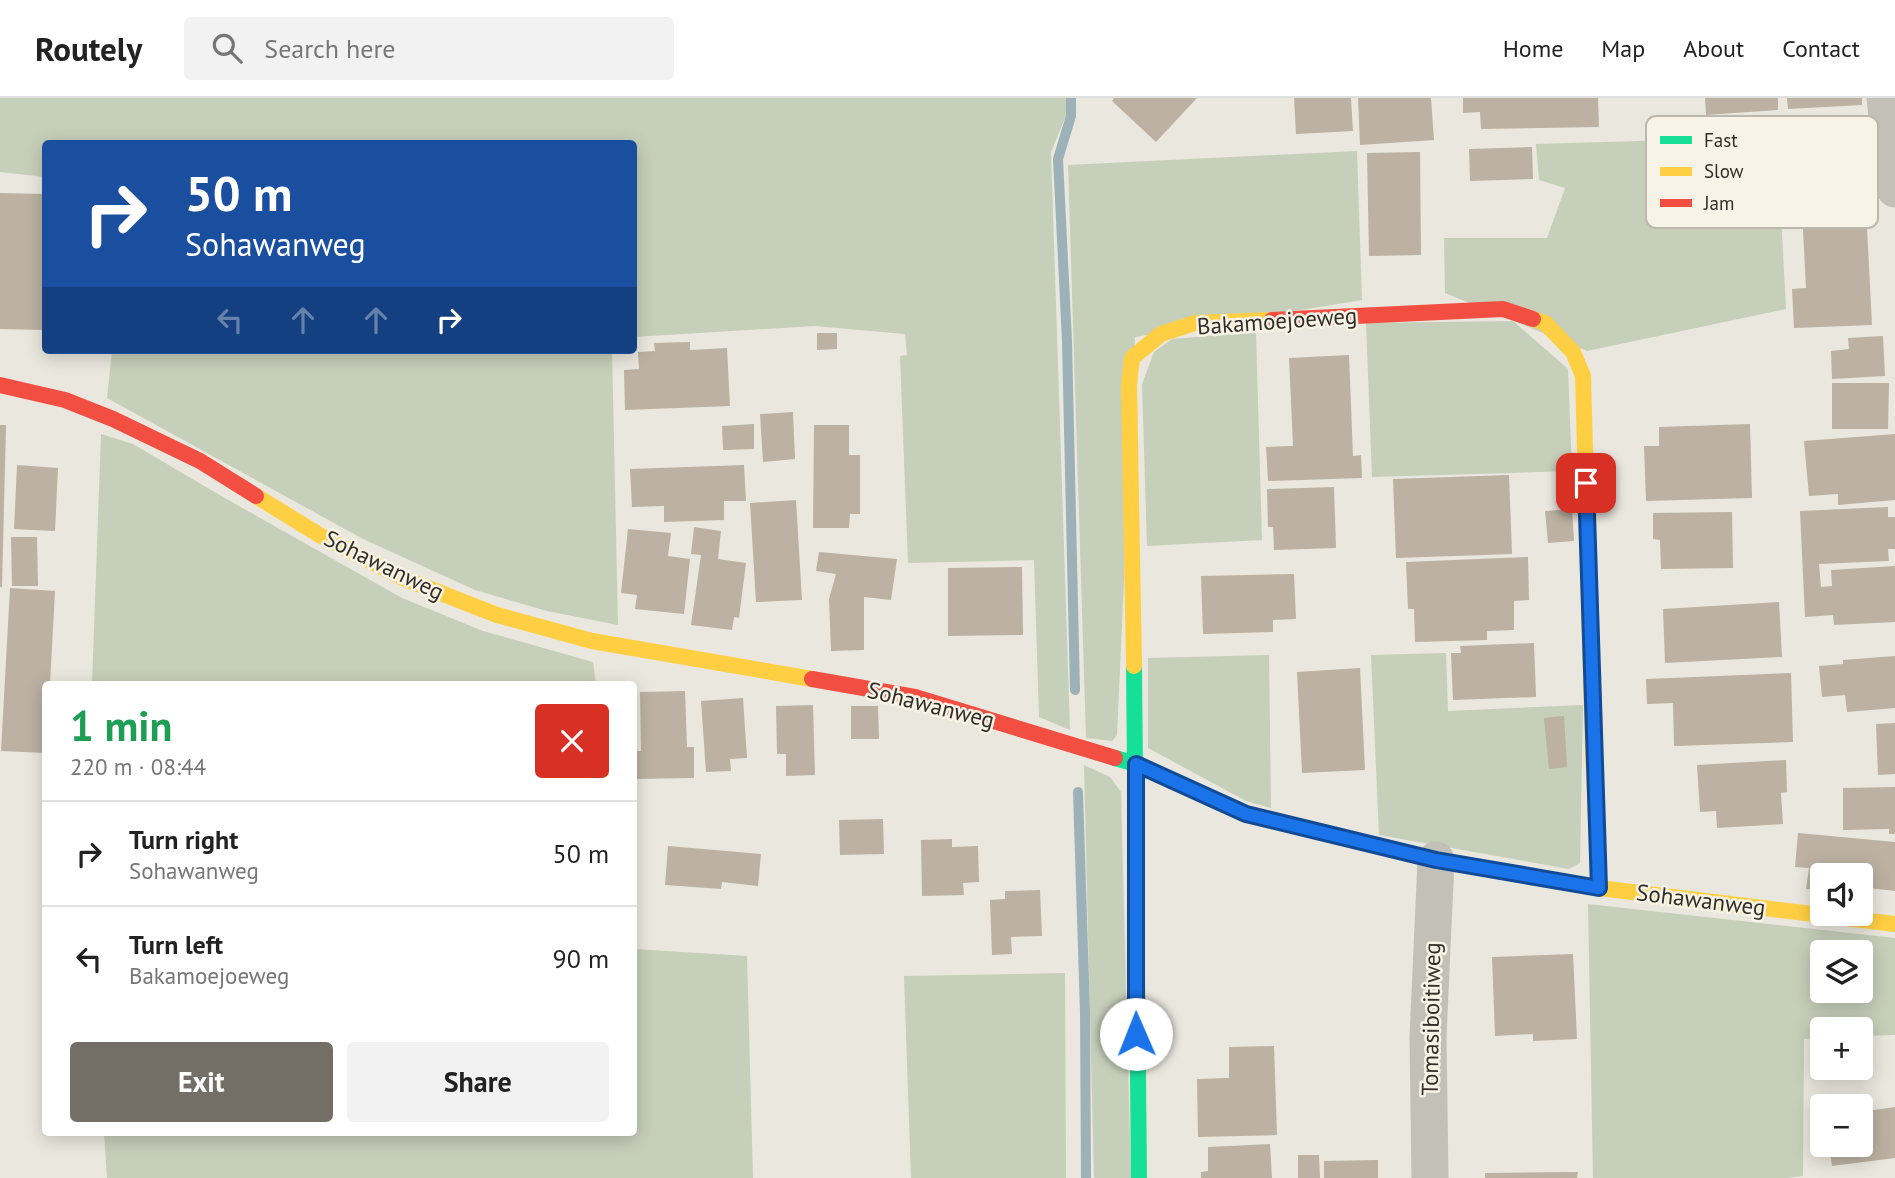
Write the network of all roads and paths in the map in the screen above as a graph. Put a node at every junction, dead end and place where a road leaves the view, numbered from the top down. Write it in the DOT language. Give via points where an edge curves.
graph roads {
  1 [pos="1885,98"];
  2 [pos="1892,147"];
  3 [pos="1895,189"];
  4 [pos="0,385"];
  5 [pos="1136,764"];
  6 [pos="1436,860"];
  7 [pos="1599,888"];
  8 [pos="1895,924"];
  9 [pos="1139,1178"];
  10 [pos="1430,1178"];
  1 -- 2 [label="street"];
  2 -- 3 [label="street"];
  4 -- 5 [label="street, Sohawanweg" via="65,400 113,419 200,461 321,536 405,579 497,615 592,641 915,697"];
  5 -- 6 [label="street, Sohawanweg" via="1246,814"];
  5 -- 7 [label="street, Bakamoejoeweg" via="1132,358 1161,334 1195,323 1503,309 1545,323 1573,352 1583,376"];
  5 -- 9 [label="street, Bakamoejoeweg"];
  6 -- 7 [label="street, Sohawanweg"];
  6 -- 10 [label="street, Tomasiboitiweg" via="1428,1037"];
  7 -- 8 [label="street, Sohawanweg"];
}
